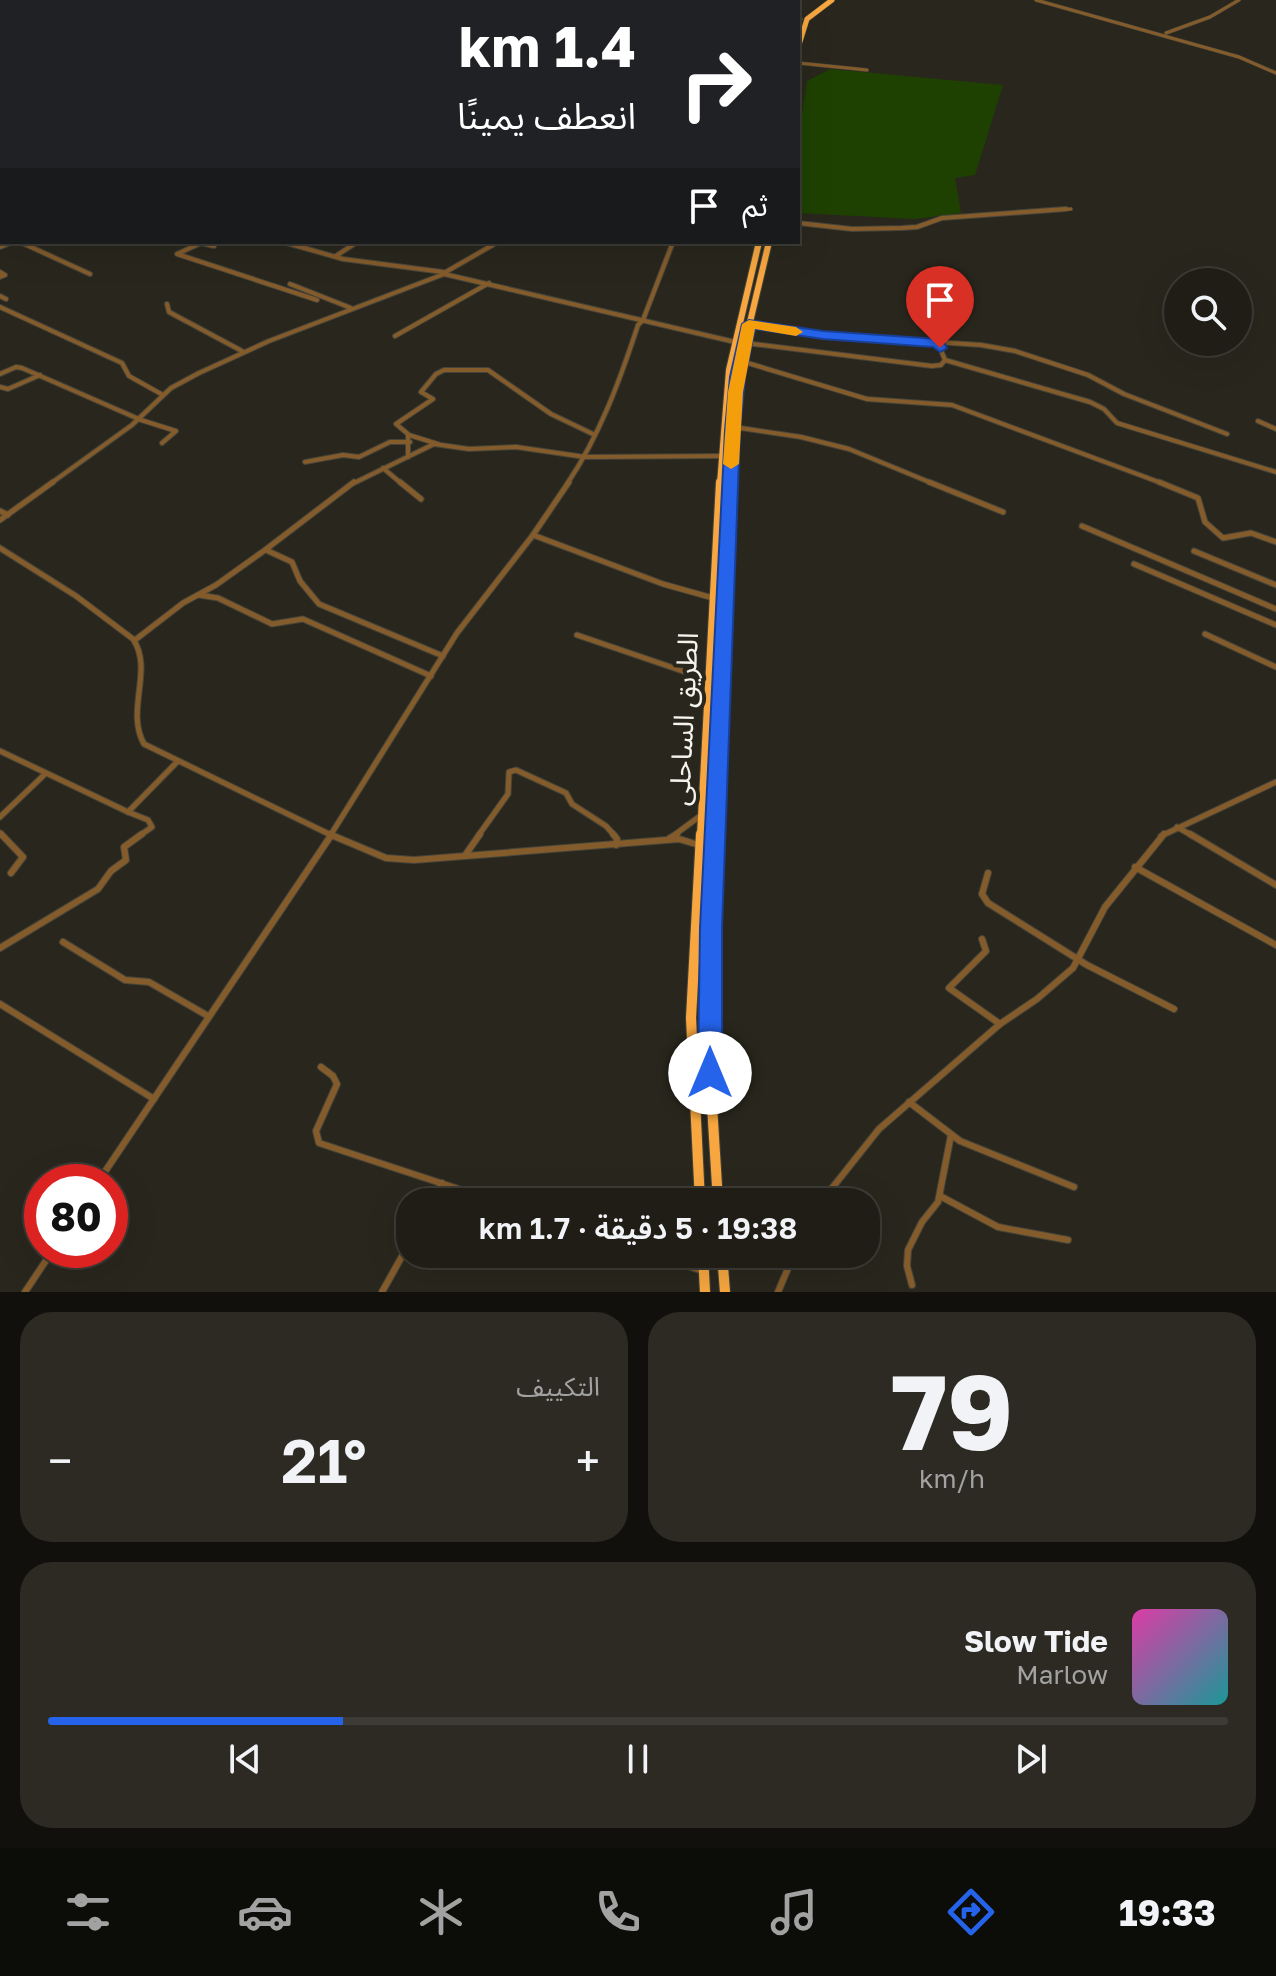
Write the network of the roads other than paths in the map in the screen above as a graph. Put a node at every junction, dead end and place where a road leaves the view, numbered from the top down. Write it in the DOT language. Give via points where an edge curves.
graph roads {
  1 [pos="824,0"];
  2 [pos="832,0"];
  3 [pos="1036,0"];
  4 [pos="1046,0"];
  5 [pos="1239,0"];
  6 [pos="800,19"];
  7 [pos="1166,33"];
  8 [pos="800,42"];
  9 [pos="800,63"];
  10 [pos="867,70"];
  11 [pos="1276,71"];
  12 [pos="1071,209"];
  13 [pos="800,223"];
  14 [pos="24,244"];
  15 [pos="191,244"];
  16 [pos="200,244"];
  17 [pos="207,244"];
  18 [pos="290,244"];
  19 [pos="354,244"];
  20 [pos="495,244"];
  21 [pos="672,244"];
  22 [pos="759,244"];
  23 [pos="768,244"];
  24 [pos="194,246"];
  25 [pos="214,246"];
  26 [pos="335,256"];
  27 [pos="444,273"];
  28 [pos="90,274"];
  29 [pos="490,283"];
  30 [pos="290,284"];
  31 [pos="752,290"];
  32 [pos="0,296"];
  33 [pos="6,299"];
  34 [pos="317,300"];
  35 [pos="167,304"];
  36 [pos="0,307"];
  37 [pos="352,308"];
  38 [pos="643,320"];
  39 [pos="749,324"];
  40 [pos="395,336"];
  41 [pos="740,342"];
  42 [pos="938,343"];
  43 [pos="243,351"];
  44 [pos="945,360"];
  45 [pos="741,361"];
  46 [pos="0,374"];
  47 [pos="41,374"];
  48 [pos="0,387"];
  49 [pos="163,395"];
  50 [pos="141,417"];
  51 [pos="1258,421"];
  52 [pos="733,427"];
  53 [pos="1276,429"];
  54 [pos="408,434"];
  55 [pos="1227,434"];
  56 [pos="595,435"];
  57 [pos="410,442"];
  58 [pos="162,443"];
  59 [pos="438,444"];
  60 [pos="723,456"];
  61 [pos="408,457"];
  62 [pos="585,457"];
  63 [pos="305,462"];
  64 [pos="383,468"];
  65 [pos="1276,472"];
  66 [pos="421,499"];
  67 [pos="0,511"];
  68 [pos="1003,512"];
  69 [pos="8,515"];
  70 [pos="0,520"];
  71 [pos="1082,526"];
  72 [pos="533,535"];
  73 [pos="1276,542"];
  74 [pos="0,548"];
  75 [pos="265,550"];
  76 [pos="1194,551"];
  77 [pos="1134,564"];
  78 [pos="1276,585"];
  79 [pos="198,595"];
  80 [pos="714,598"];
  81 [pos="1276,609"];
  82 [pos="1276,625"];
  83 [pos="1205,634"];
  84 [pos="577,635"];
  85 [pos="135,640"];
  86 [pos="443,656"];
  87 [pos="710,661"];
  88 [pos="721,662"];
  89 [pos="1276,667"];
  90 [pos="431,676"];
  91 [pos="709,680"];
  92 [pos="0,751"];
  93 [pos="177,762"];
  94 [pos="45,774"];
  95 [pos="1276,782"];
  96 [pos="128,812"];
  97 [pos="702,815"];
  98 [pos="0,817"];
  99 [pos="1176,827"];
  100 [pos="0,833"];
  101 [pos="331,836"];
  102 [pos="665,841"];
  103 [pos="616,845"];
  104 [pos="699,845"];
  105 [pos="466,855"];
  106 [pos="1135,867"];
  107 [pos="11,873"];
  108 [pos="988,873"];
  109 [pos="1276,885"];
  110 [pos="982,939"];
  111 [pos="63,942"];
  112 [pos="1276,945"];
  113 [pos="0,948"];
  114 [pos="1078,958"];
  115 [pos="0,1004"];
  116 [pos="1174,1009"];
  117 [pos="208,1016"];
  118 [pos="1000,1024"];
  119 [pos="321,1067"];
  120 [pos="154,1099"];
  121 [pos="909,1102"];
  122 [pos="951,1135"];
  123 [pos="110,1164"];
  124 [pos="442,1183"];
  125 [pos="1074,1187"];
  126 [pos="439,1188"];
  127 [pos="457,1188"];
  128 [pos="699,1188"];
  129 [pos="717,1188"];
  130 [pos="832,1188"];
  131 [pos="940,1196"];
  132 [pos="1068,1240"];
  133 [pos="396,1267"];
  134 [pos="41,1268"];
  135 [pos="695,1268"];
  136 [pos="704,1268"];
  137 [pos="723,1268"];
  138 [pos="788,1268"];
  139 [pos="704,1271"];
  140 [pos="912,1285"];
  141 [pos="25,1292"];
  142 [pos="382,1292"];
  143 [pos="705,1292"];
  144 [pos="725,1292"];
  145 [pos="778,1292"];
  1 -- 6 [label="highway"];
  2 -- 8 [label="highway" via="807,19"];
  3 -- 11 [label="street"];
  4 -- 7 [label="street"];
  5 -- 7 [label="street"];
  7 -- 11 [label="street" via="1245,55"];
  9 -- 10 [label="street"];
  12 -- 13 [label="street" via="942,218 902,228"];
  14 -- 28 [label="street"];
  15 -- 24 [label="street"];
  16 -- 24 [label="street"];
  17 -- 25 [label="street"];
  18 -- 26 [label="street"];
  19 -- 26 [label="street"];
  20 -- 27 [label="street"];
  21 -- 38 [label="street"];
  22 -- 31 [label="highway, الطريق الساحلى"];
  23 -- 31 [label="highway, الطريق الساحلى"];
  24 -- 34 [label="street" via="177,254"];
  26 -- 27 [label="street"];
  27 -- 29 [label="street"];
  27 -- 37 [label="street"];
  29 -- 38 [label="street"];
  29 -- 40 [label="street"];
  30 -- 37 [label="street"];
  31 -- 39 [label="highway, الطريق الساحلى"];
  31 -- 41 [label="highway, الطريق الساحلى"];
  32 -- 33 [label="street"];
  35 -- 43 [label="street" via="169,312"];
  36 -- 49 [label="street" via="122,363 127,374"];
  37 -- 43 [label="street"];
  38 -- 41 [label="street"];
  38 -- 56 [label="street"];
  39 -- 41 [label="highway, الطريق الساحلى"];
  39 -- 42 [label="street"];
  41 -- 44 [label="street" via="932,366"];
  41 -- 45 [label="highway, الطريق الساحلى"];
  41 -- 60 [label="highway, الطريق الساحلى" via="726,390"];
  42 -- 44 [label="street"];
  42 -- 55 [label="street" via="990,346 1054,363"];
  43 -- 49 [label="street"];
  44 -- 65 [label="street" via="1090,402 1117,423"];
  45 -- 52 [label="highway, الطريق الساحلى"];
  45 -- 73 [label="street" via="867,399 972,411 1194,495 1208,529 1223,538 1251,533"];
  46 -- 47 [label="street" via="18,367"];
  47 -- 48 [label="street" via="8,389"];
  47 -- 50 [label="street"];
  49 -- 50 [label="street"];
  50 -- 58 [label="street" via="176,431"];
  50 -- 69 [label="street"];
  51 -- 53 [label="street"];
  52 -- 68 [label="street" via="849,449"];
  52 -- 88 [label="highway, الطريق الساحلى"];
  54 -- 56 [label="street" via="396,424 433,399 422,391 437,373 448,369 493,372 551,414"];
  54 -- 57 [label="street"];
  54 -- 59 [label="street"];
  56 -- 62 [label="street"];
  57 -- 61 [label="street"];
  57 -- 63 [label="street" via="385,443 359,457"];
  59 -- 61 [label="street"];
  59 -- 62 [label="street"];
  60 -- 62 [label="street"];
  60 -- 80 [label="highway, الطريق الساحلى"];
  61 -- 64 [label="street"];
  62 -- 72 [label="street"];
  64 -- 66 [label="street"];
  64 -- 75 [label="street" via="355,481"];
  67 -- 69 [label="street"];
  69 -- 70 [label="street"];
  71 -- 81 [label="street"];
  72 -- 80 [label="street"];
  72 -- 86 [label="street"];
  74 -- 85 [label="street"];
  75 -- 79 [label="street"];
  75 -- 86 [label="street" via="292,562 319,604"];
  76 -- 78 [label="street"];
  77 -- 82 [label="street"];
  79 -- 85 [label="street"];
  79 -- 90 [label="street" via="218,598 272,624 303,619"];
  80 -- 87 [label="highway, الطريق الساحلى"];
  83 -- 89 [label="street"];
  84 -- 91 [label="street"];
  85 -- 93 [label="street" via="141,662 135,723 139,738"];
  86 -- 90 [label="street"];
  87 -- 88 [label="highway"];
  87 -- 91 [label="highway, الطريق الساحلى"];
  88 -- 129 [label="highway, الطريق الساحلى" via="710,985"];
  90 -- 101 [label="street"];
  91 -- 97 [label="highway, الطريق الساحلى"];
  92 -- 94 [label="street"];
  93 -- 96 [label="street"];
  93 -- 101 [label="street"];
  94 -- 96 [label="street"];
  94 -- 98 [label="street"];
  95 -- 99 [label="street"];
  96 -- 113 [label="street" via="152,823 124,847 126,860 85,898"];
  97 -- 102 [label="street"];
  97 -- 104 [label="highway, الطريق الساحلى"];
  99 -- 106 [label="street" via="1158,838"];
  99 -- 109 [label="street"];
  100 -- 107 [label="street" via="23,857"];
  101 -- 105 [label="street" via="386,858"];
  101 -- 117 [label="street"];
  102 -- 103 [label="street"];
  102 -- 104 [label="street"];
  103 -- 105 [label="street"];
  103 -- 105 [label="street" via="606,826 572,804 566,793 516,770 509,772 508,794"];
  104 -- 128 [label="highway, الطريق الساحلى" via="691,1018"];
  106 -- 112 [label="street"];
  106 -- 114 [label="street" via="1105,907"];
  108 -- 114 [label="street" via="982,894 988,903"];
  110 -- 118 [label="street" via="986,951 949,988"];
  111 -- 117 [label="street" via="125,980 149,982"];
  114 -- 116 [label="street"];
  114 -- 118 [label="street" via="1069,973"];
  115 -- 120 [label="street"];
  117 -- 120 [label="street"];
  118 -- 121 [label="street"];
  119 -- 124 [label="street" via="337,1084 316,1131 319,1143"];
  120 -- 123 [label="street"];
  121 -- 122 [label="street"];
  121 -- 130 [label="street" via="879,1129"];
  122 -- 125 [label="street"];
  122 -- 131 [label="street"];
  124 -- 126 [label="street"];
  124 -- 127 [label="street"];
  131 -- 132 [label="street" via="998,1227"];
  131 -- 140 [label="street" via="908,1250"];
  133 -- 142 [label="street"];
  134 -- 141 [label="street"];
  135 -- 139 [label="street"];
  136 -- 139 [label="highway"];
  137 -- 144 [label="highway"];
  138 -- 145 [label="street"];
  139 -- 143 [label="highway"];
}
